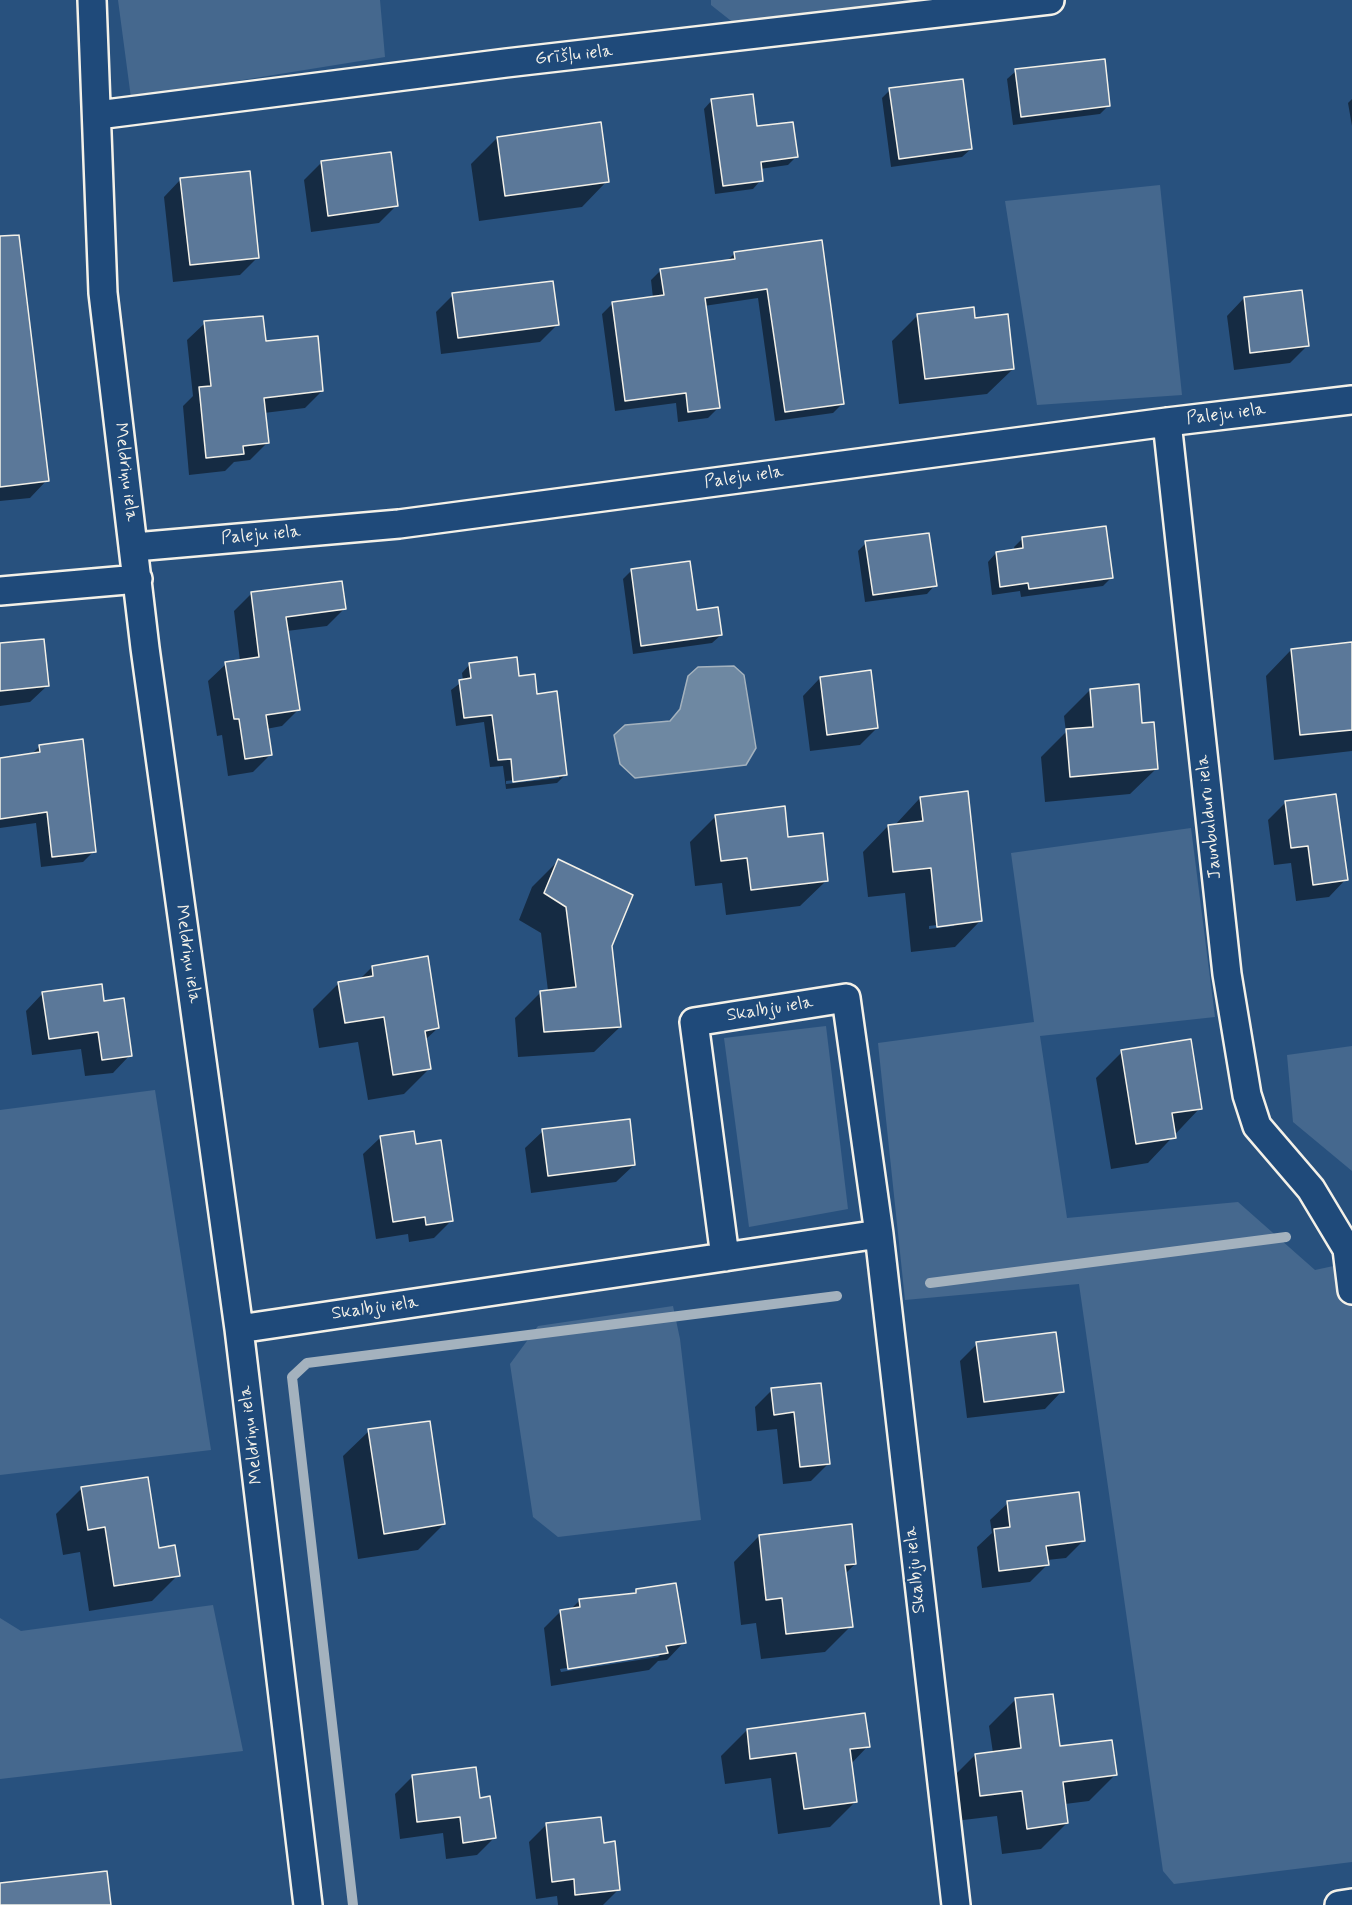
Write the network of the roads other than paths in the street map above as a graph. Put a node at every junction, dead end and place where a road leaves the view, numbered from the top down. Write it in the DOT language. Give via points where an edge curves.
graph roads {
  1 [pos="92,0"];
  2 [pos="1050,0"];
  3 [pos="98,115"];
  4 [pos="1352,400"];
  5 [pos="1167,422"];
  6 [pos="135,547"];
  7 [pos="138,579"];
  8 [pos="0,591"];
  9 [pos="879,1234"];
  10 [pos="724,1257"];
  11 [pos="1352,1290"];
  12 [pos="239,1329"];
  13 [pos="1352,1903"];
  14 [pos="308,1905"];
  15 [pos="956,1905"];
  16 [pos="1339,1905"];
  1 -- 3 [label="street, Meldriņu iela"];
  2 -- 3 [label="street, Grīšļu iela"];
  3 -- 6 [label="street, Meldriņu iela" via="103,293"];
  4 -- 5 [label="street, Paleju iela"];
  5 -- 6 [label="street, Paleju iela" via="399,525"];
  5 -- 11 [label="street, Jaunbulduru iela" via="1227,974 1247,1095 1257,1126 1311,1189 1347,1249"];
  6 -- 7 [label="street, Meldriņu iela"];
  7 -- 8 [label="street"];
  7 -- 12 [label="street, Meldriņu iela"];
  9 -- 10 [label="street, Skalbju iela"];
  9 -- 10 [label="street, Skalbju iela" via="846,999 694,1022"];
  9 -- 15 [label="street, Skalbju iela"];
  10 -- 12 [label="street, Skalbju iela"];
  12 -- 14 [label="street, Meldriņu iela"];
  13 -- 16 [label="street"];
}
